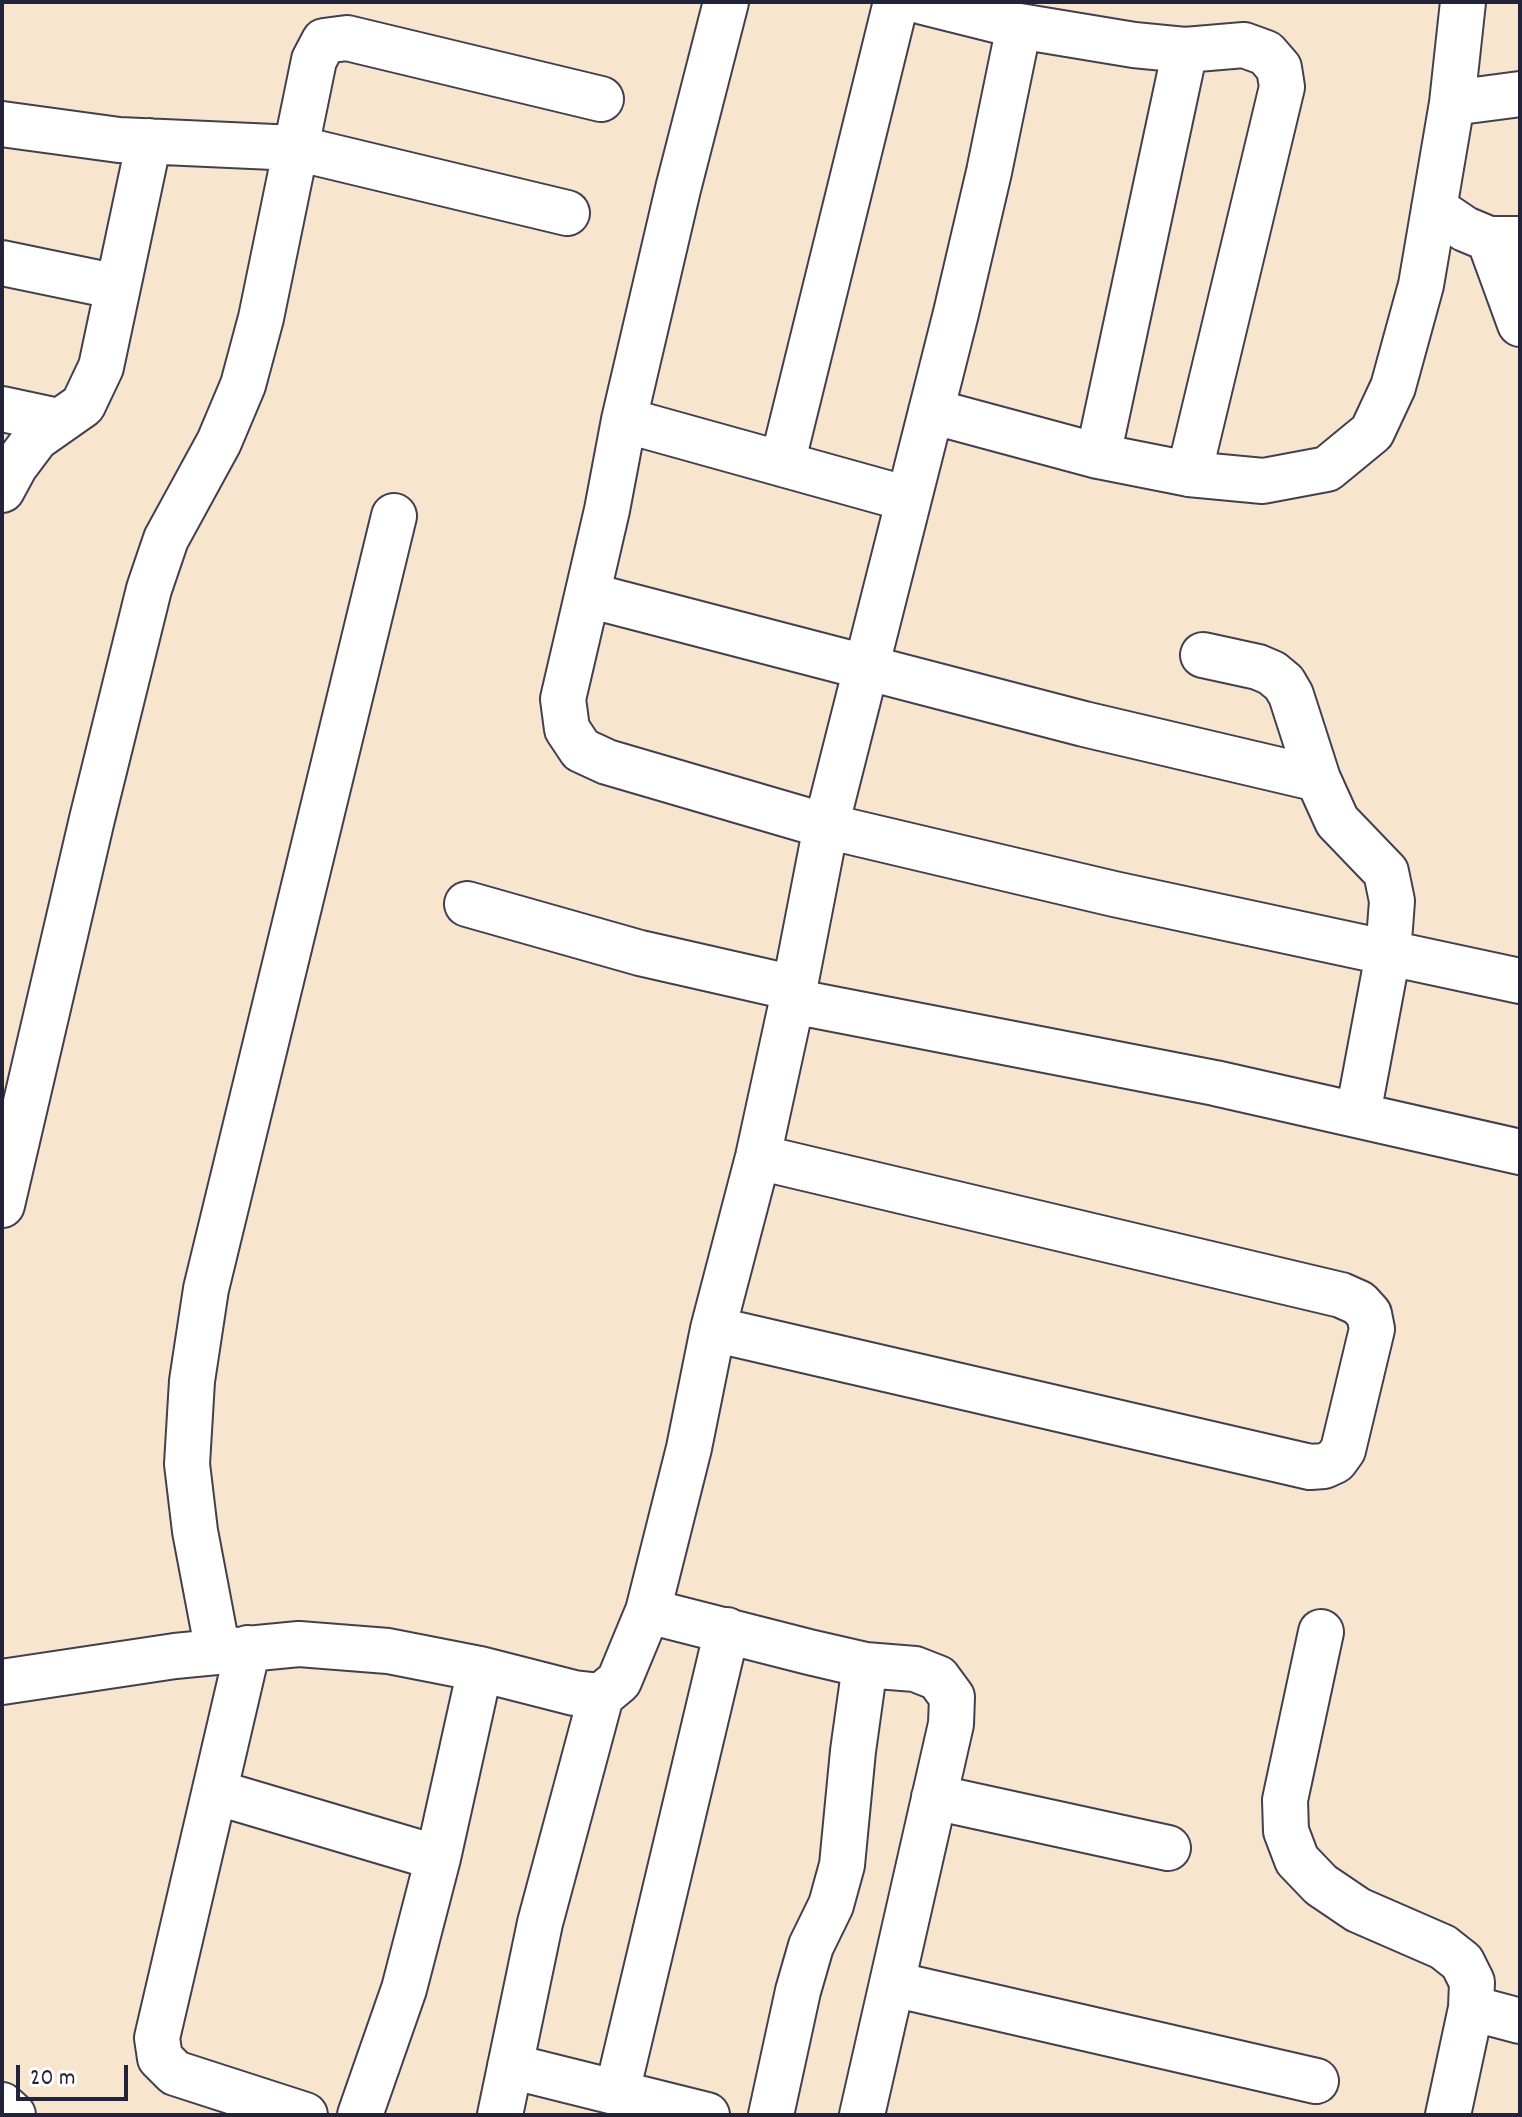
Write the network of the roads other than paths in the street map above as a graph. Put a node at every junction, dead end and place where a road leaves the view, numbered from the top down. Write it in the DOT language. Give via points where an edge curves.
graph roads {
  1 [pos="726,2"];
  2 [pos="896,2"];
  3 [pos="923,2"];
  4 [pos="1463,2"];
  5 [pos="1019,26"];
  6 [pos="1185,50"];
  7 [pos="1520,94"];
  8 [pos="601,99"];
  9 [pos="1452,103"];
  10 [pos="2,124"];
  11 [pos="149,141"];
  12 [pos="296,148"];
  13 [pos="1434,208"];
  14 [pos="567,213"];
  15 [pos="1504,239"];
  16 [pos="2,263"];
  17 [pos="118,287"];
  18 [pos="1520,324"];
  19 [pos="2,409"];
  20 [pos="931,411"];
  21 [pos="624,420"];
  22 [pos="58,421"];
  23 [pos="1098,456"];
  24 [pos="782,464"];
  25 [pos="1189,474"];
  26 [pos="2,490"];
  27 [pos="908,499"];
  28 [pos="394,516"];
  29 [pos="588,595"];
  30 [pos="1203,655"];
  31 [pos="865,666"];
  32 [pos="1318,779"];
  33 [pos="826,826"];
  34 [pos="467,904"];
  35 [pos="1388,954"];
  36 [pos="1520,981"];
  37 [pos="793,995"];
  38 [pos="1358,1114"];
  39 [pos="1520,1152"];
  40 [pos="758,1157"];
  41 [pos="2,1205"];
  42 [pos="713,1329"];
  43 [pos="648,1611"];
  44 [pos="727,1630"];
  45 [pos="1321,1632"];
  46 [pos="233,1650"];
  47 [pos="865,1665"];
  48 [pos="480,1669"];
  49 [pos="2,1682"];
  50 [pos="601,1696"];
  51 [pos="215,1792"];
  52 [pos="934,1797"];
  53 [pos="1168,1848"];
  54 [pos="438,1858"];
  55 [pos="893,1984"];
  56 [pos="1471,2008"];
  57 [pos="1520,2021"];
  58 [pos="510,2066"];
  59 [pos="1316,2081"];
  60 [pos="617,2092"];
  61 [pos="207,2100"];
  62 [pos="2,2105"];
  63 [pos="13,2115"];
  64 [pos="305,2115"];
  65 [pos="360,2115"];
  66 [pos="500,2115"];
  67 [pos="707,2115"];
  68 [pos="771,2115"];
  69 [pos="862,2115"];
  70 [pos="1448,2115"];
  1 -- 21 [label="street"];
  2 -- 24 [label="street"];
  3 -- 5 [label="street"];
  4 -- 9 [label="street"];
  5 -- 6 [label="street"];
  5 -- 20 [label="street"];
  6 -- 23 [label="street"];
  6 -- 25 [label="street" via="1244,45 1266,53 1279,68 1282,87"];
  7 -- 9 [label="street"];
  8 -- 12 [label="street" via="347,38 324,41 314,60"];
  9 -- 13 [label="street"];
  10 -- 11 [label="street"];
  11 -- 12 [label="street"];
  11 -- 17 [label="street"];
  12 -- 14 [label="street"];
  12 -- 41 [label="street" via="243,385 219,442 166,539 149,589"];
  13 -- 15 [label="street" via="1465,229"];
  13 -- 25 [label="street" via="1421,285 1393,387 1372,432 1327,469 1263,481"];
  15 -- 18 [label="street"];
  16 -- 17 [label="street"];
  17 -- 22 [label="street" via="101,367 83,405"];
  19 -- 22 [label="street"];
  20 -- 23 [label="street"];
  20 -- 27 [label="street"];
  21 -- 24 [label="street"];
  21 -- 29 [label="street"];
  22 -- 26 [label="street" via="36,438"];
  23 -- 25 [label="street"];
  24 -- 27 [label="street"];
  27 -- 31 [label="street"];
  28 -- 46 [label="street" via="203,1304 192,1381 187,1464 195,1531"];
  29 -- 31 [label="street"];
  29 -- 33 [label="street" via="563,699 567,729 581,750"];
  30 -- 32 [label="street" via="1258,667 1284,683"];
  31 -- 32 [label="street"];
  31 -- 33 [label="street"];
  32 -- 35 [label="street" via="1337,821 1386,872 1392,901"];
  33 -- 35 [label="street"];
  33 -- 37 [label="street"];
  34 -- 37 [label="street"];
  35 -- 36 [label="street"];
  35 -- 38 [label="street"];
  37 -- 38 [label="street"];
  37 -- 40 [label="street"];
  38 -- 39 [label="street"];
  40 -- 42 [label="street"];
  40 -- 42 [label="street" via="1359,1303 1369,1314 1372,1329 1343,1450 1335,1461 1310,1467"];
  42 -- 43 [label="street"];
  43 -- 44 [label="street"];
  43 -- 50 [label="street" via="619,1681"];
  44 -- 47 [label="street"];
  44 -- 60 [label="street"];
  45 -- 56 [label="street" via="1285,1800 1286,1831 1297,1860 1321,1885 1358,1910 1443,1947 1462,1962 1472,1982"];
  46 -- 48 [label="street" via="299,1644 388,1651"];
  46 -- 49 [label="street"];
  46 -- 51 [label="street"];
  47 -- 52 [label="street" via="915,1669 938,1678 952,1697"];
  47 -- 68 [label="street" via="842,1865 798,1991"];
  48 -- 50 [label="street"];
  48 -- 54 [label="street"];
  50 -- 58 [label="street" via="540,1923"];
  51 -- 54 [label="street"];
  51 -- 61 [label="street" via="157,2038 160,2058"];
  52 -- 53 [label="street"];
  52 -- 55 [label="street"];
  54 -- 65 [label="street" via="404,1989"];
  55 -- 59 [label="street"];
  55 -- 69 [label="street"];
  56 -- 57 [label="street"];
  56 -- 70 [label="street"];
  58 -- 60 [label="street"];
  58 -- 66 [label="street"];
  60 -- 67 [label="street"];
  61 -- 64 [label="street"];
  62 -- 63 [label="street"];
}
